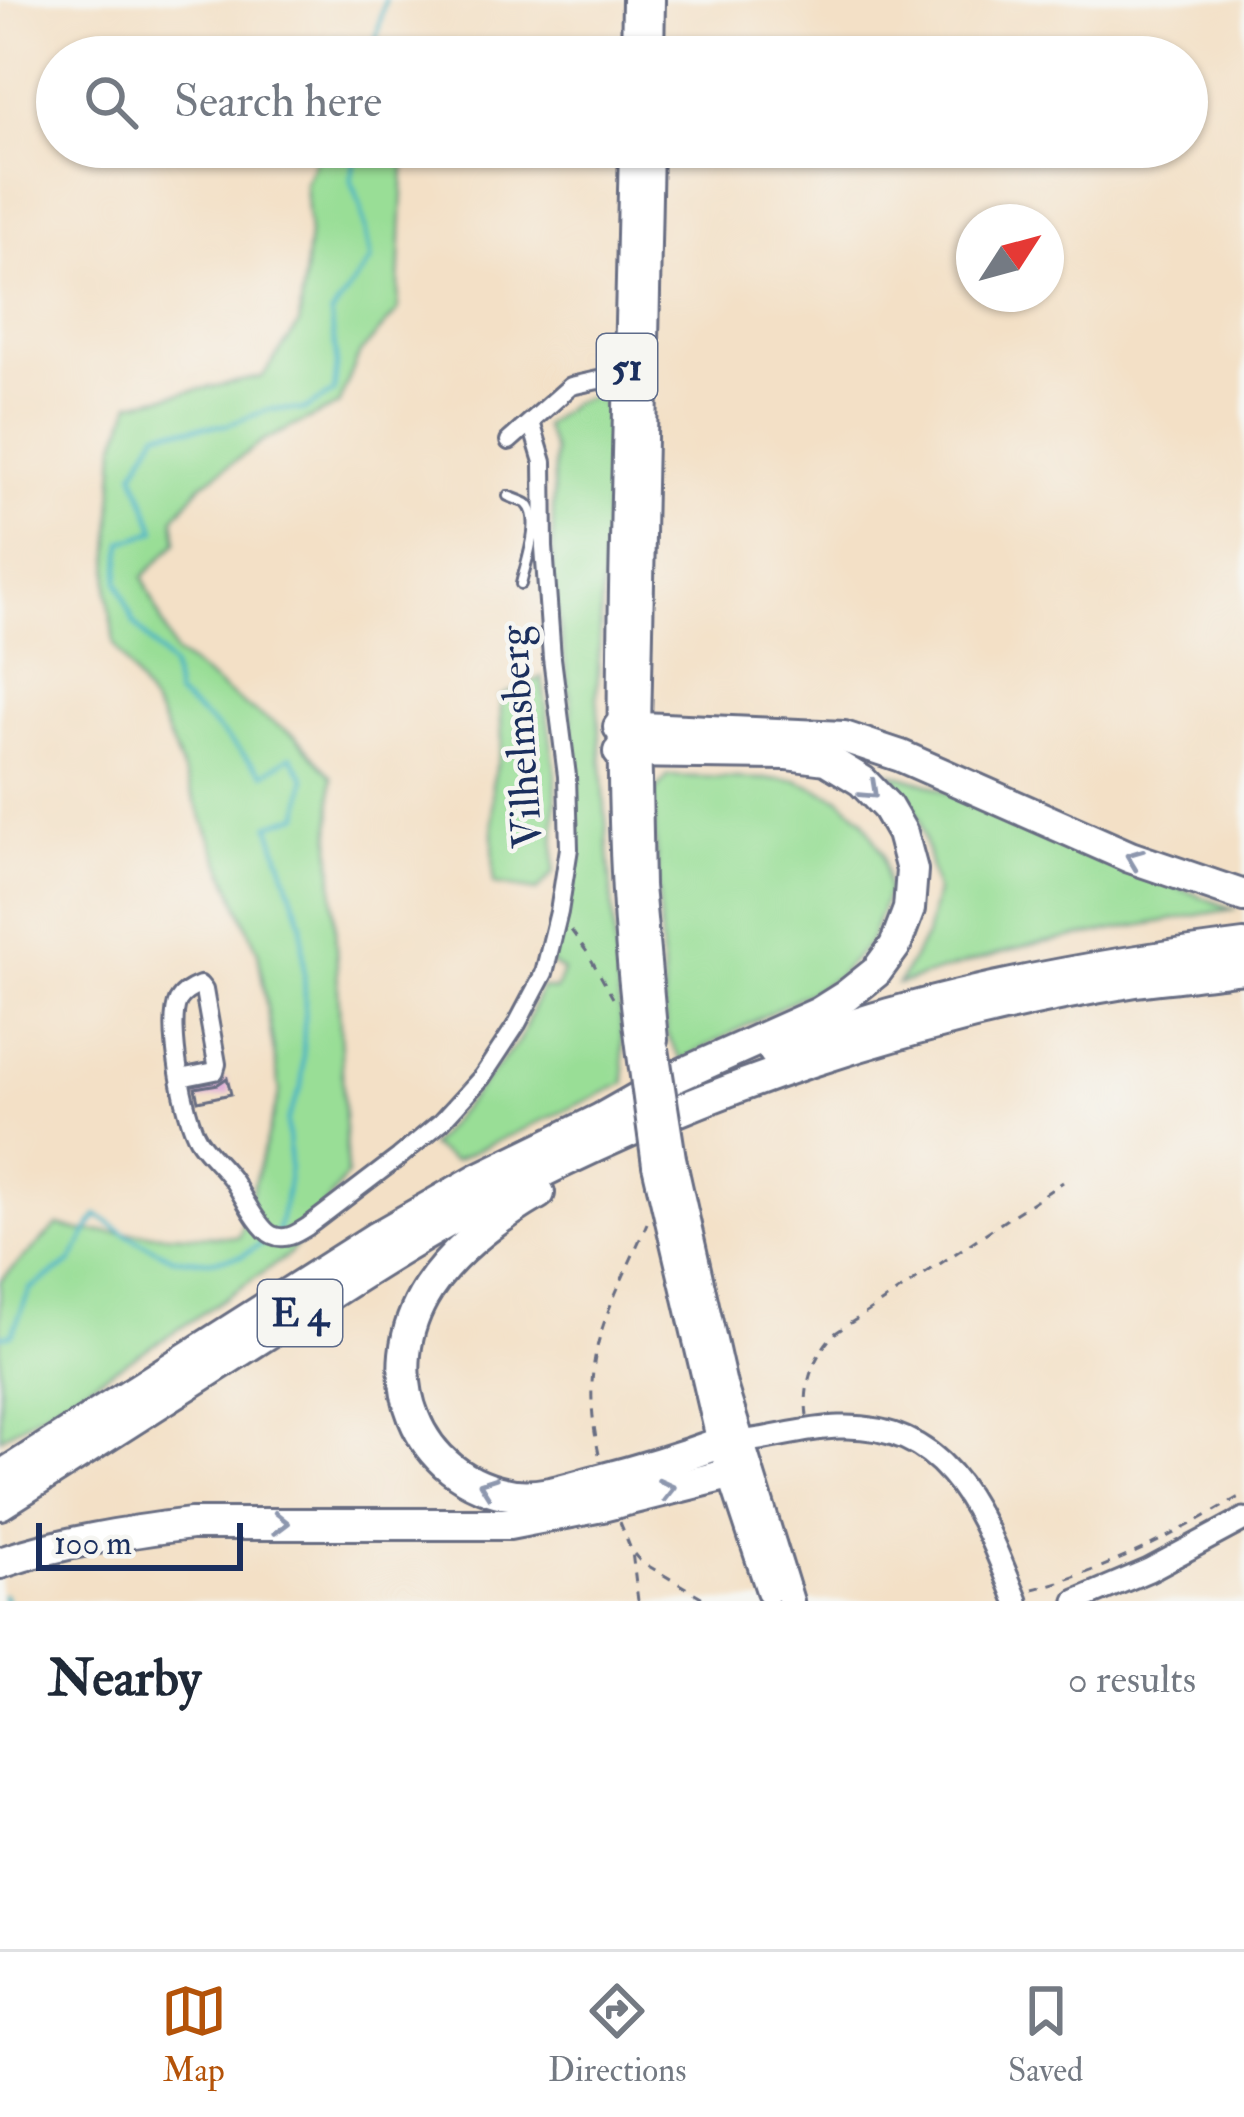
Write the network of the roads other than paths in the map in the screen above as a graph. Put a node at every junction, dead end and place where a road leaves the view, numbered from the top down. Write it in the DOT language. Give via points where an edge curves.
graph roads {
  1 [pos="635,0"];
  2 [pos="652,0"];
  3 [pos="634,36"];
  4 [pos="652,36"];
  5 [pos="632,168"];
  6 [pos="649,168"];
  7 [pos="636,381"];
  8 [pos="531,422"];
  9 [pos="509,441"];
  10 [pos="508,496"];
  11 [pos="520,584"];
  12 [pos="629,740"];
  13 [pos="1244,896"];
  14 [pos="1244,946"];
  15 [pos="1244,968"];
  16 [pos="180,1078"];
  17 [pos="734,1090"];
  18 [pos="601,1119"];
  19 [pos="734,1455"];
  20 [pos="0,1478"];
  21 [pos="0,1504"];
  22 [pos="1244,1519"];
  23 [pos="0,1563"];
  24 [pos="1016,1599"];
  25 [pos="773,1601"];
  26 [pos="791,1601"];
  27 [pos="1076,1601"];
  1 -- 3 [label="main road"];
  2 -- 4 [label="main road"];
  5 -- 7 [label="main road, 51"];
  6 -- 7 [label="main road, 51"];
  7 -- 8 [label="street" via="571,386"];
  7 -- 12 [label="main road, 51"];
  8 -- 9 [label="street"];
  8 -- 16 [label="street, Vilhelmsberg" via="543,462 569,848 544,973 517,1024 441,1122 294,1235 273,1235 198,1139"];
  10 -- 11 [label="lane" via="532,512"];
  13 -- 12 [label="highway, one-way" via="844,737"];
  12 -- 18 [label="highway, one-way" via="826,759 887,807 912,870 909,909 876,972 819,1012"];
  12 -- 19 [label="main road, 51, bridge" via="625,911 664,1161"];
  14 -- 18 [label="highway, E 4" via="1090,968 890,1014"];
  15 -- 17 [label="highway, E 4" via="1013,1006"];
  16 -- 16 [label="street, Vilhelmsberg" via="217,1064 200,985 178,1001"];
  19 -- 17 [label="highway, one-way" via="665,1463 536,1496 497,1491 441,1462 417,1428 403,1380 424,1294 479,1234 549,1186"];
  17 -- 21 [label="highway, E 4" via="491,1198"];
  18 -- 20 [label="highway, E 4" via="377,1238"];
  23 -- 19 [label="highway, one-way" via="190,1524 509,1524 602,1506"];
  19 -- 24 [label="street" via="838,1426 909,1442 960,1482"];
  19 -- 25 [label="main road, 51"];
  19 -- 26 [label="main road, 51"];
  22 -- 27 [label="street"];
}
